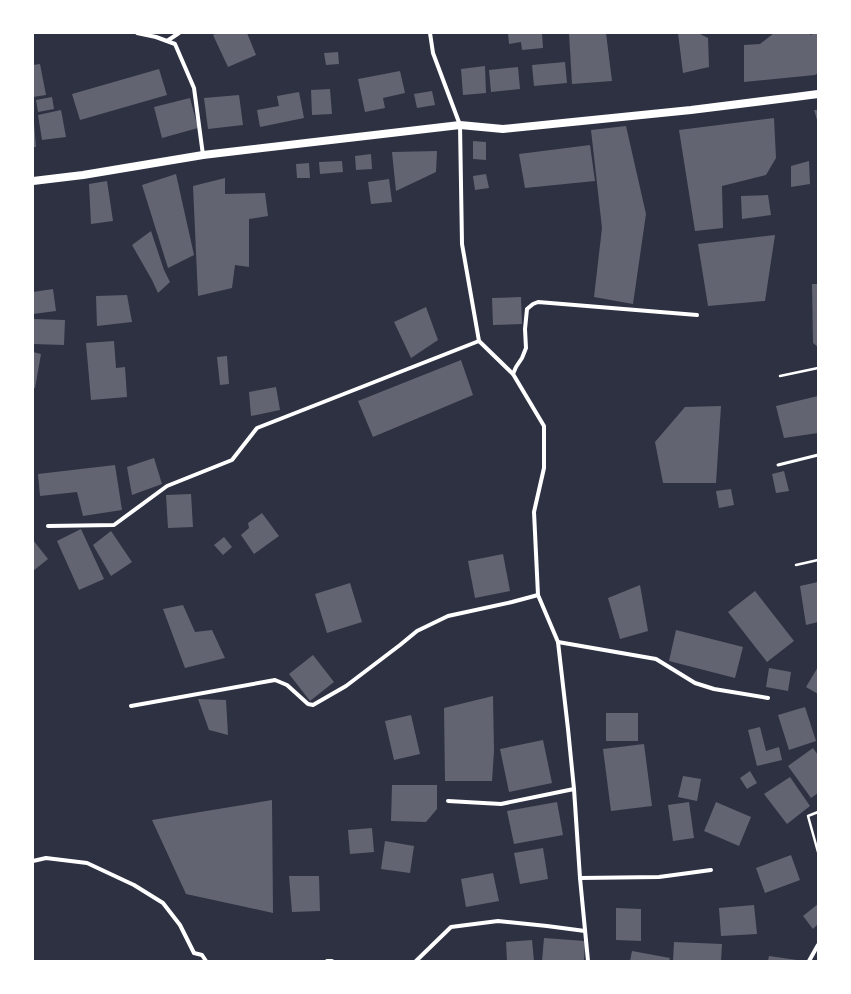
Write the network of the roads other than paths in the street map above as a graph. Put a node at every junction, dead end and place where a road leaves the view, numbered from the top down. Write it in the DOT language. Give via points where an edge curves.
graph roads {
  1 [pos="137,33"];
  2 [pos="179,33"];
  3 [pos="430,33"];
  4 [pos="167,41"];
  5 [pos="818,94"];
  6 [pos="460,125"];
  7 [pos="203,155"];
  8 [pos="33,180"];
  9 [pos="697,315"];
  10 [pos="479,341"];
  11 [pos="513,374"];
  12 [pos="818,455"];
  13 [pos="778,465"];
  14 [pos="48,526"];
  15 [pos="538,595"];
  16 [pos="558,642"];
  17 [pos="768,698"];
  18 [pos="130,706"];
  19 [pos="574,790"];
  20 [pos="448,801"];
  21 [pos="33,861"];
  22 [pos="711,870"];
  23 [pos="580,878"];
  24 [pos="585,931"];
  25 [pos="818,945"];
  26 [pos="206,961"];
  27 [pos="327,961"];
  28 [pos="332,961"];
  29 [pos="416,961"];
  30 [pos="588,961"];
  31 [pos="809,961"];
  1 -- 4 [label="street"];
  2 -- 4 [label="street"];
  3 -- 6 [label="street" via="433,53"];
  4 -- 7 [label="street" via="175,44 194,88"];
  5 -- 6 [label="main road" via="503,129"];
  6 -- 7 [label="main road"];
  6 -- 10 [label="street" via="462,244"];
  7 -- 8 [label="main road" via="83,176"];
  9 -- 11 [label="street" via="538,302 528,309 526,348"];
  10 -- 11 [label="street"];
  10 -- 14 [label="street" via="257,428 232,460 167,486 114,525"];
  11 -- 15 [label="street" via="544,426 544,468 534,512"];
  12 -- 13 [label="lane"];
  15 -- 16 [label="street"];
  15 -- 18 [label="street" via="448,616 417,631 346,686 313,705 308,704 287,685 275,680"];
  16 -- 17 [label="street" via="656,659 695,683 714,689"];
  16 -- 19 [label="street"];
  19 -- 20 [label="street" via="502,804"];
  19 -- 23 [label="street"];
  21 -- 26 [label="street" via="46,858 87,863 134,885 163,903 180,925 194,953 202,955"];
  22 -- 23 [label="street" via="659,877"];
  23 -- 24 [label="street"];
  24 -- 29 [label="street" via="498,922 451,926"];
  24 -- 30 [label="street"];
  25 -- 31 [label="street"];
  27 -- 28 [label="street"];
}
